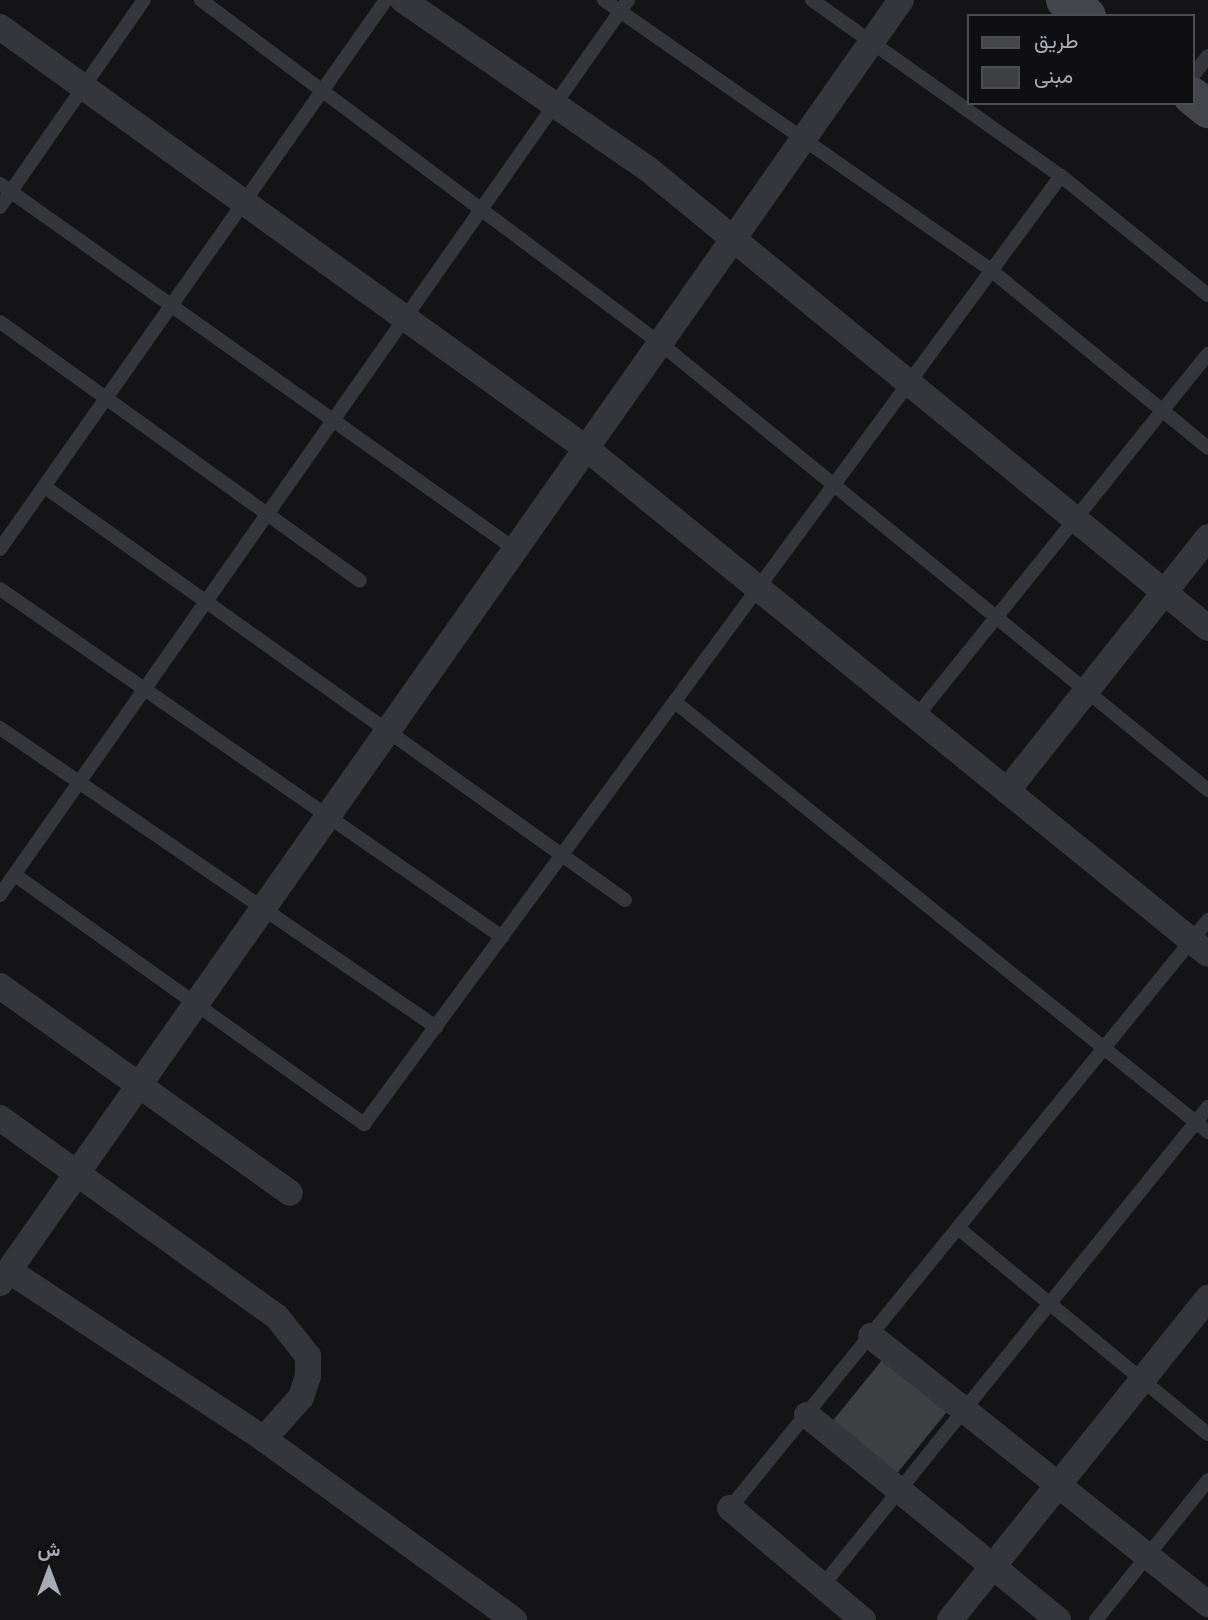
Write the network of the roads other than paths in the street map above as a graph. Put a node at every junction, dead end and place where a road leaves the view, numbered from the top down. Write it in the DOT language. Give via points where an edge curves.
graph roads {
  1 [pos="144,0"];
  2 [pos="201,0"];
  3 [pos="386,0"];
  4 [pos="403,0"];
  5 [pos="604,0"];
  6 [pos="811,0"];
  7 [pos="901,0"];
  8 [pos="1065,0"];
  9 [pos="624,6"];
  10 [pos="1084,14"];
  11 [pos="0,27"];
  12 [pos="871,42"];
  13 [pos="1208,55"];
  14 [pos="1194,74"];
  15 [pos="83,87"];
  16 [pos="323,90"];
  17 [pos="1194,98"];
  18 [pos="555,105"];
  19 [pos="1208,109"];
  20 [pos="803,140"];
  21 [pos="1061,176"];
  22 [pos="5,188"];
  23 [pos="244,202"];
  24 [pos="0,208"];
  25 [pos="482,209"];
  26 [pos="732,242"];
  27 [pos="992,271"];
  28 [pos="1208,295"];
  29 [pos="171,306"];
  30 [pos="405,318"];
  31 [pos="0,322"];
  32 [pos="660,344"];
  33 [pos="1208,354"];
  34 [pos="908,384"];
  35 [pos="105,398"];
  36 [pos="1163,411"];
  37 [pos="334,421"];
  38 [pos="1208,448"];
  39 [pos="587,449"];
  40 [pos="834,485"];
  41 [pos="45,487"];
  42 [pos="268,514"];
  43 [pos="1075,520"];
  44 [pos="1208,537"];
  45 [pos="0,549"];
  46 [pos="516,550"];
  47 [pos="360,581"];
  48 [pos="759,588"];
  49 [pos="0,589"];
  50 [pos="1164,592"];
  51 [pos="206,602"];
  52 [pos="997,617"];
  53 [pos="1208,628"];
  54 [pos="144,690"];
  55 [pos="1086,691"];
  56 [pos="675,702"];
  57 [pos="916,717"];
  58 [pos="0,728"];
  59 [pos="388,732"];
  60 [pos="80,782"];
  61 [pos="1208,790"];
  62 [pos="1007,791"];
  63 [pos="329,817"];
  64 [pos="561,855"];
  65 [pos="15,875"];
  66 [pos="0,895"];
  67 [pos="625,900"];
  68 [pos="265,909"];
  69 [pos="502,937"];
  70 [pos="1202,939"];
  71 [pos="0,986"];
  72 [pos="197,1005"];
  73 [pos="436,1027"];
  74 [pos="1104,1048"];
  75 [pos="143,1083"];
  76 [pos="1208,1107"];
  77 [pos="0,1118"];
  78 [pos="1196,1122"];
  79 [pos="1208,1132"];
  80 [pos="78,1175"];
  81 [pos="290,1192"];
  82 [pos="958,1228"];
  83 [pos="5,1278"];
  84 [pos="1208,1298"];
  85 [pos="1050,1304"];
  86 [pos="871,1336"];
  87 [pos="1142,1380"];
  88 [pos="964,1410"];
  89 [pos="807,1415"];
  90 [pos="1208,1434"];
  91 [pos="264,1439"];
  92 [pos="1208,1480"];
  93 [pos="1058,1485"];
  94 [pos="900,1490"];
  95 [pos="730,1508"];
  96 [pos="1147,1556"];
  97 [pos="993,1567"];
  98 [pos="823,1585"];
  99 [pos="1208,1604"];
  100 [pos="514,1620"];
  101 [pos="863,1620"];
  102 [pos="950,1620"];
  103 [pos="1058,1620"];
  104 [pos="1096,1620"];
  1 -- 15 [label="lane"];
  2 -- 16 [label="lane"];
  3 -- 16 [label="lane"];
  4 -- 18 [label="street"];
  5 -- 9 [label="lane"];
  6 -- 12 [label="lane"];
  7 -- 12 [label="street"];
  8 -- 10 [label="street"];
  9 -- 18 [label="lane"];
  9 -- 20 [label="lane"];
  11 -- 15 [label="street"];
  12 -- 20 [label="street"];
  12 -- 21 [label="lane"];
  13 -- 14 [label="lane"];
  15 -- 22 [label="lane"];
  15 -- 23 [label="street"];
  16 -- 23 [label="lane"];
  16 -- 25 [label="lane"];
  17 -- 19 [label="street"];
  18 -- 25 [label="lane"];
  18 -- 26 [label="street" via="648,169"];
  20 -- 26 [label="street"];
  20 -- 27 [label="lane"];
  21 -- 27 [label="lane"];
  21 -- 28 [label="lane"];
  22 -- 24 [label="lane"];
  22 -- 29 [label="lane"];
  23 -- 29 [label="lane"];
  23 -- 30 [label="street"];
  25 -- 30 [label="lane"];
  25 -- 32 [label="lane"];
  26 -- 32 [label="street"];
  26 -- 34 [label="street"];
  27 -- 34 [label="lane"];
  27 -- 36 [label="lane"];
  29 -- 35 [label="lane"];
  29 -- 37 [label="lane"];
  30 -- 37 [label="lane"];
  30 -- 39 [label="street"];
  31 -- 35 [label="lane"];
  32 -- 39 [label="street"];
  32 -- 40 [label="lane"];
  33 -- 36 [label="lane"];
  34 -- 40 [label="lane"];
  34 -- 43 [label="street"];
  35 -- 41 [label="lane"];
  35 -- 42 [label="lane"];
  36 -- 38 [label="lane"];
  36 -- 43 [label="lane"];
  37 -- 42 [label="lane"];
  37 -- 46 [label="lane"];
  39 -- 46 [label="street"];
  39 -- 48 [label="street"];
  40 -- 48 [label="lane"];
  40 -- 52 [label="lane"];
  41 -- 45 [label="lane"];
  41 -- 51 [label="lane"];
  42 -- 47 [label="lane"];
  42 -- 51 [label="lane"];
  43 -- 50 [label="street"];
  43 -- 52 [label="lane"];
  44 -- 50 [label="street"];
  46 -- 59 [label="street"];
  48 -- 56 [label="lane"];
  48 -- 57 [label="street"];
  49 -- 54 [label="lane"];
  50 -- 53 [label="street"];
  50 -- 55 [label="street"];
  51 -- 54 [label="lane"];
  51 -- 59 [label="lane"];
  52 -- 55 [label="lane"];
  52 -- 57 [label="lane"];
  54 -- 60 [label="lane"];
  54 -- 63 [label="lane"];
  55 -- 61 [label="lane"];
  55 -- 62 [label="street"];
  56 -- 64 [label="lane"];
  56 -- 74 [label="lane"];
  57 -- 62 [label="street"];
  58 -- 60 [label="lane"];
  59 -- 63 [label="street"];
  59 -- 64 [label="lane"];
  60 -- 65 [label="lane"];
  60 -- 68 [label="lane"];
  62 -- 70 [label="street"];
  63 -- 68 [label="street"];
  63 -- 69 [label="lane"];
  64 -- 67 [label="lane"];
  64 -- 69 [label="lane"];
  65 -- 66 [label="lane"];
  65 -- 72 [label="lane"];
  68 -- 72 [label="street"];
  68 -- 73 [label="lane"];
  69 -- 73 [label="lane"];
  70 -- 74 [label="lane"];
  71 -- 75 [label="street" via="139,1087"];
  72 -- 73 [label="lane" via="364,1124"];
  72 -- 75 [label="street"];
  74 -- 78 [label="lane"];
  74 -- 82 [label="lane"];
  75 -- 80 [label="street"];
  75 -- 81 [label="street"];
  76 -- 78 [label="lane"];
  77 -- 80 [label="street"];
  78 -- 79 [label="lane"];
  78 -- 85 [label="lane"];
  80 -- 83 [label="street"];
  80 -- 91 [label="street" via="277,1317 308,1356 301,1397"];
  82 -- 85 [label="lane"];
  82 -- 86 [label="lane"];
  83 -- 91 [label="street"];
  84 -- 87 [label="street"];
  85 -- 87 [label="lane"];
  85 -- 88 [label="lane"];
  86 -- 88 [label="street"];
  86 -- 89 [label="lane"];
  87 -- 90 [label="lane"];
  87 -- 93 [label="street"];
  88 -- 93 [label="street"];
  88 -- 94 [label="lane"];
  89 -- 94 [label="street"];
  89 -- 95 [label="lane"];
  91 -- 100 [label="street"];
  92 -- 96 [label="lane"];
  93 -- 96 [label="street"];
  93 -- 97 [label="street"];
  94 -- 97 [label="street"];
  94 -- 98 [label="lane"];
  95 -- 98 [label="street"];
  96 -- 99 [label="street"];
  96 -- 104 [label="lane"];
  97 -- 102 [label="street"];
  97 -- 103 [label="street"];
  98 -- 101 [label="street"];
}
